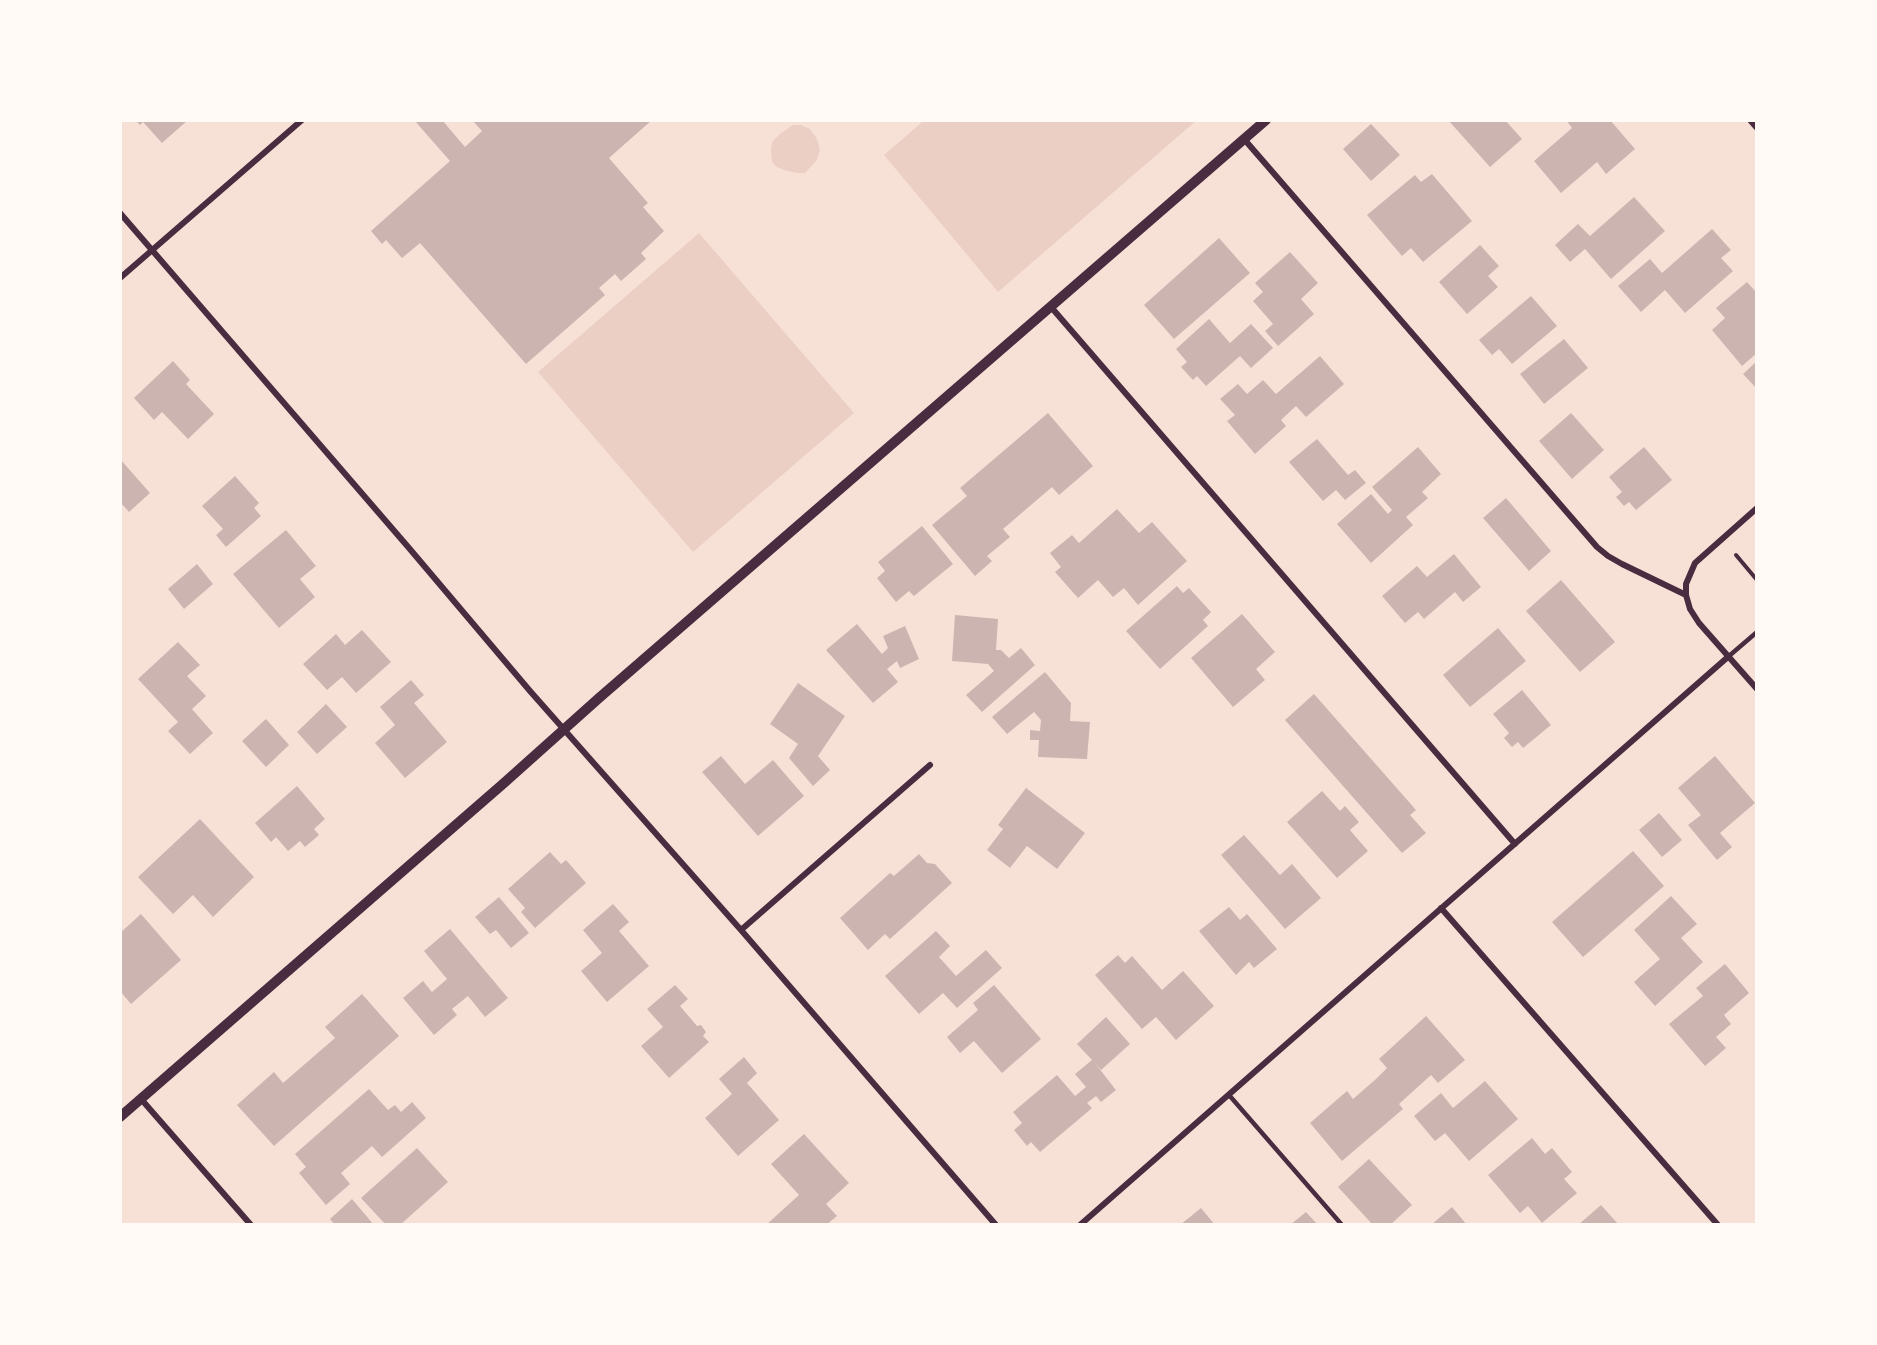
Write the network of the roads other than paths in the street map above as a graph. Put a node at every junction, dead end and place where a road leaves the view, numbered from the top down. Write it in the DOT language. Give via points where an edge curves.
graph roads {
  1 [pos="302,120"];
  2 [pos="1266,120"];
  3 [pos="1750,120"];
  4 [pos="1757,128"];
  5 [pos="1244,139"];
  6 [pos="120,213"];
  7 [pos="152,250"];
  8 [pos="120,279"];
  9 [pos="1050,307"];
  10 [pos="1757,508"];
  11 [pos="1686,595"];
  12 [pos="1757,632"];
  13 [pos="1729,656"];
  14 [pos="1757,689"];
  15 [pos="564,730"];
  16 [pos="930,765"];
  17 [pos="1515,844"];
  18 [pos="1441,908"];
  19 [pos="741,930"];
  20 [pos="1229,1095"];
  21 [pos="141,1099"];
  22 [pos="120,1117"];
  23 [pos="251,1225"];
  24 [pos="996,1225"];
  25 [pos="1080,1225"];
  26 [pos="1342,1225"];
  27 [pos="1718,1225"];
  1 -- 7 [label="street"];
  2 -- 5 [label="street"];
  3 -- 4 [label="street"];
  5 -- 9 [label="street"];
  5 -- 11 [label="street" via="1597,547 1622,564"];
  6 -- 7 [label="street"];
  7 -- 8 [label="street"];
  7 -- 15 [label="street"];
  9 -- 15 [label="street"];
  9 -- 17 [label="street"];
  10 -- 11 [label="street" via="1695,563"];
  11 -- 13 [label="street" via="1699,623"];
  12 -- 13 [label="lane"];
  13 -- 14 [label="street"];
  13 -- 17 [label="street"];
  15 -- 19 [label="street"];
  15 -- 21 [label="street"];
  16 -- 19 [label="street"];
  17 -- 18 [label="street"];
  18 -- 20 [label="street"];
  18 -- 27 [label="street"];
  19 -- 24 [label="street"];
  20 -- 25 [label="street"];
  20 -- 26 [label="lane"];
  21 -- 22 [label="street"];
  21 -- 23 [label="street"];
}
